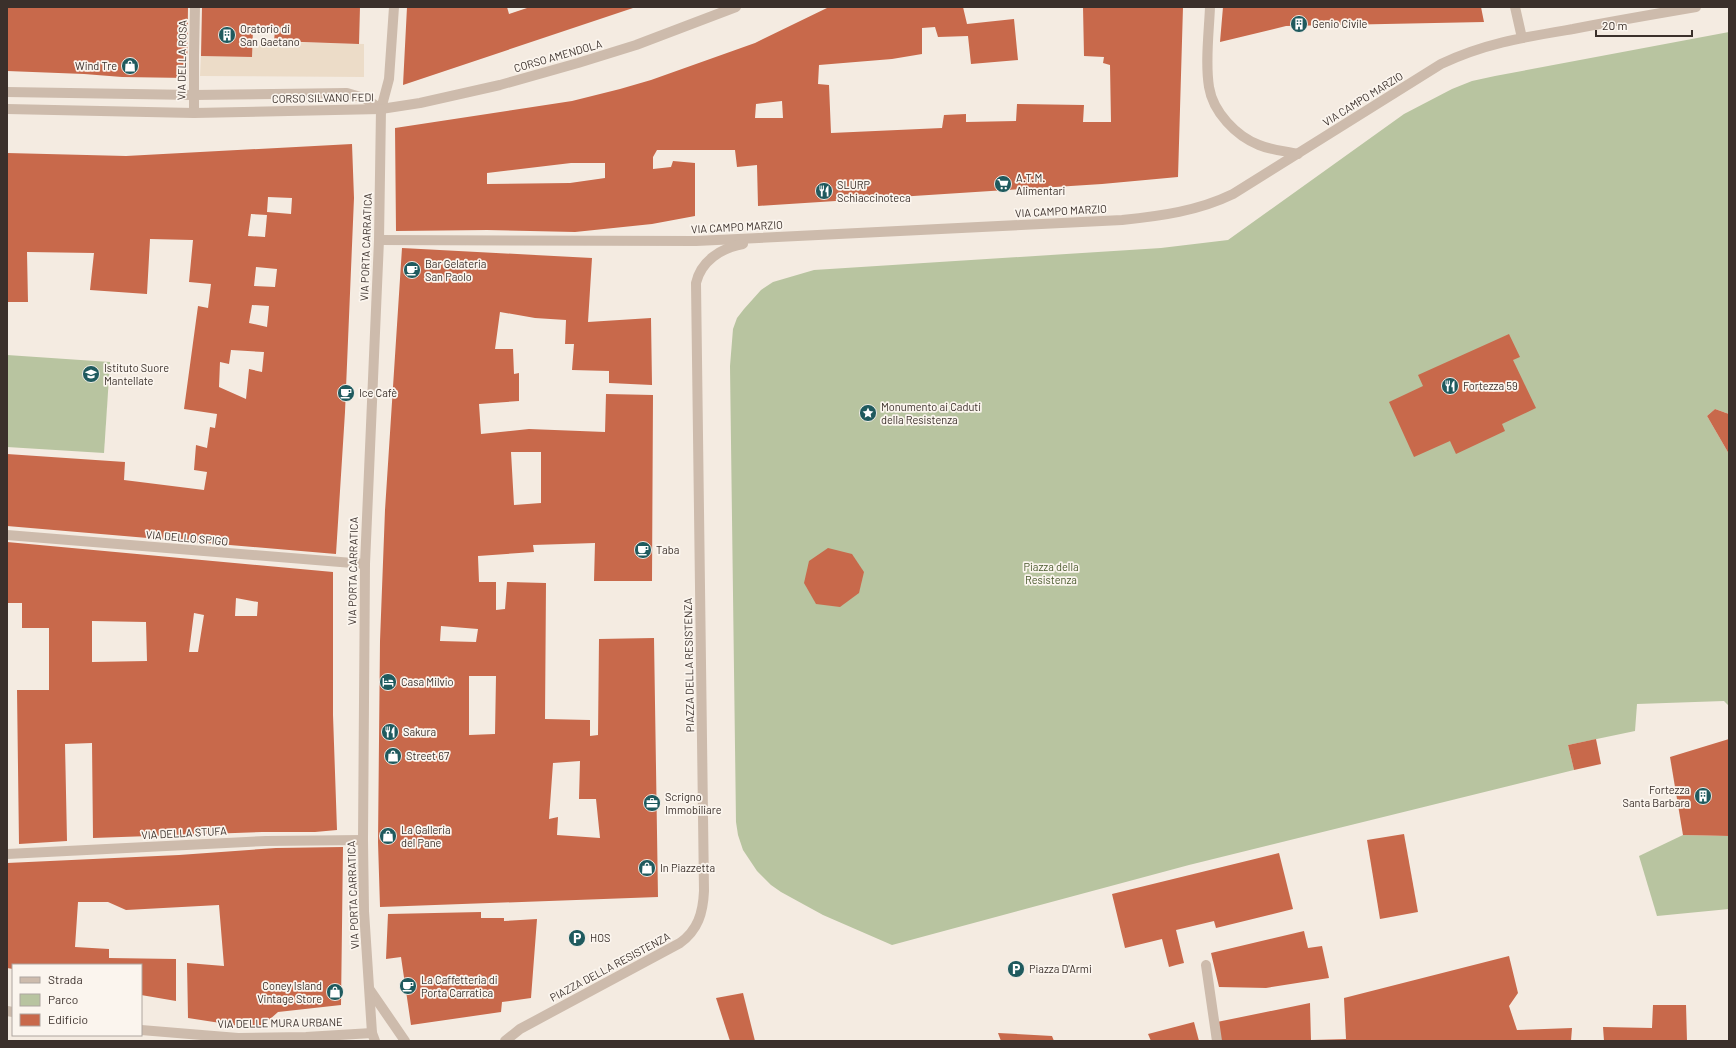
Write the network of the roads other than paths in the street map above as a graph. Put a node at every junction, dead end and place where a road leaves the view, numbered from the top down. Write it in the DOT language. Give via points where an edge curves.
graph roads {
  1 [pos="195,7"];
  2 [pos="394,7"];
  3 [pos="736,7"];
  4 [pos="1210,7"];
  5 [pos="1516,7"];
  6 [pos="1696,7"];
  7 [pos="1522,38"];
  8 [pos="7,92"];
  9 [pos="194,95"];
  10 [pos="7,109"];
  11 [pos="381,109"];
  12 [pos="194,113"];
  13 [pos="1298,154"];
  14 [pos="784,237"];
  15 [pos="379,240"];
  16 [pos="7,535"];
  17 [pos="365,564"];
  18 [pos="363,840"];
  19 [pos="7,854"];
  20 [pos="1206,965"];
  21 [pos="370,990"];
  22 [pos="142,1030"];
  23 [pos="374,1037"];
  24 [pos="405,1041"];
  25 [pos="505,1041"];
  26 [pos="1217,1041"];
  1 -- 9 [label="street, VIA DELLA ROSA"];
  2 -- 11 [label="street, VIA PORTA CARRATICA" via="389,79"];
  3 -- 11 [label="street, CORSO AMENDOLA" via="636,45 578,63 500,85"];
  4 -- 13 [label="street" via="1208,75 1209,87 1216,106 1233,128 1246,138 1270,149"];
  5 -- 7 [label="street"];
  6 -- 7 [label="street, VIA CAMPO MARZIO"];
  7 -- 13 [label="street, VIA CAMPO MARZIO" via="1480,47 1440,64"];
  8 -- 9 [label="street, CORSO SILVANO FEDI"];
  9 -- 11 [label="street, CORSO SILVANO FEDI" via="347,93 364,98"];
  9 -- 12 [label="street, VIA DELLA ROSA"];
  10 -- 12 [label="street, CORSO SILVANO FEDI"];
  11 -- 12 [label="street, CORSO SILVANO FEDI"];
  11 -- 15 [label="street, VIA PORTA CARRATICA"];
  13 -- 14 [label="street, VIA CAMPO MARZIO" via="1233,194 1185,211 1122,220"];
  14 -- 15 [label="street, VIA CAMPO MARZIO" via="664,242"];
  14 -- 25 [label="street, PIAZZA DELLA RESISTENZA" via="731,246 714,256 702,268 696,283 703,911 695,928 680,943 520,1029"];
  15 -- 17 [label="street, VIA PORTA CARRATICA"];
  16 -- 17 [label="street, VIA DELLO SPIGO"];
  17 -- 18 [label="street, VIA PORTA CARRATICA"];
  18 -- 19 [label="street, VIA DELLA STUFA" via="266,841"];
  18 -- 21 [label="street, VIA PORTA CARRATICA" via="364,910"];
  20 -- 26 [label="street"];
  21 -- 23 [label="street, VIA PORTA CARRATICA"];
  21 -- 24 [label="street"];
  22 -- 23 [label="street, VIA DELLE MURA URBANE" via="238,1038"];
}
